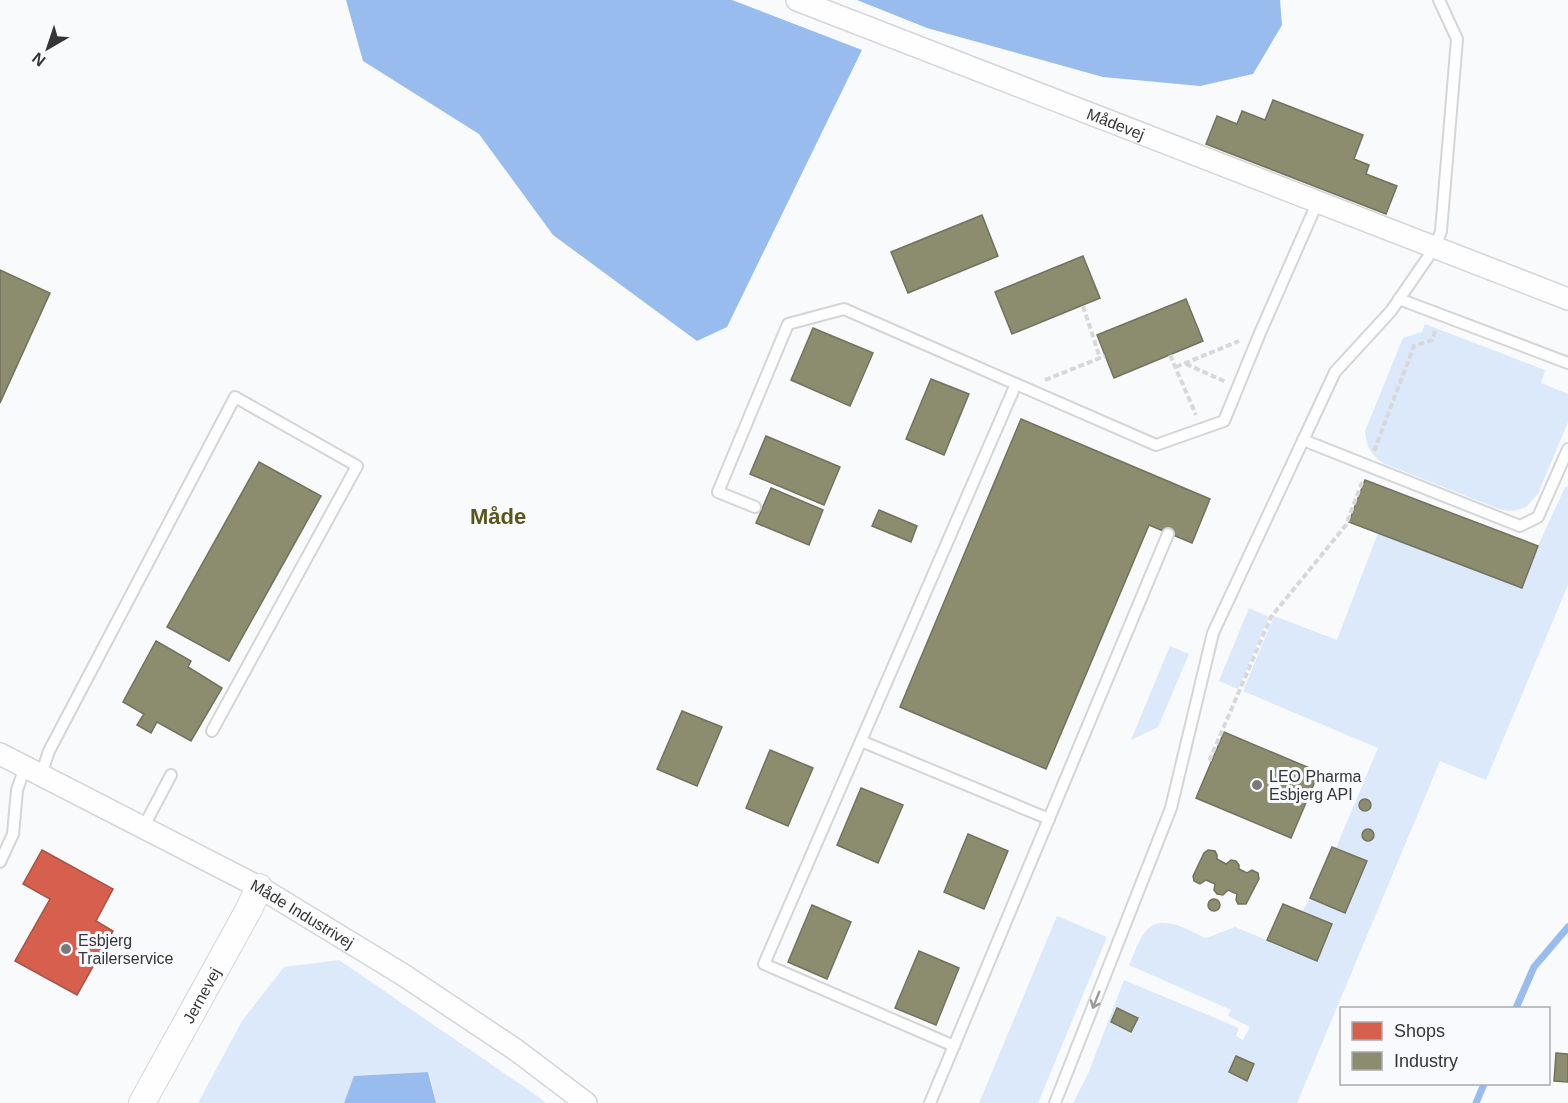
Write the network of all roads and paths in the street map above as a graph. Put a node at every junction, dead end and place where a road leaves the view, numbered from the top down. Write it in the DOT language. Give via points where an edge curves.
graph roads {
  1 [pos="797,0"];
  2 [pos="1439,0"];
  3 [pos="1318,201"];
  4 [pos="1434,247"];
  5 [pos="1399,299"];
  6 [pos="1568,299"];
  7 [pos="1083,306"];
  8 [pos="1436,328"];
  9 [pos="1260,333"];
  10 [pos="1170,355"];
  11 [pos="1186,363"];
  12 [pos="1568,363"];
  13 [pos="1176,367"];
  14 [pos="1021,386"];
  15 [pos="1238,388"];
  16 [pos="1202,429"];
  17 [pos="1303,440"];
  18 [pos="1568,449"];
  19 [pos="1368,466"];
  20 [pos="755,507"];
  21 [pos="1168,534"];
  22 [pos="212,731"];
  23 [pos="861,741"];
  24 [pos="0,754"];
  25 [pos="1212,759"];
  26 [pos="33,771"];
  27 [pos="171,775"];
  28 [pos="1048,819"];
  29 [pos="143,828"];
  30 [pos="0,862"];
  31 [pos="259,887"];
  32 [pos="954,1046"];
  33 [pos="142,1103"];
  34 [pos="586,1103"];
  35 [pos="930,1103"];
  36 [pos="1055,1103"];
  1 -- 3 [label="street, Mådevej"];
  2 -- 4 [label="lane" via="1457,39 1441,231"];
  3 -- 4 [label="street, Mådevej"];
  3 -- 9 [label="lane"];
  4 -- 5 [label="lane"];
  4 -- 6 [label="street, Mådevej"];
  5 -- 12 [label="lane"];
  5 -- 17 [label="lane" via="1335,372"];
  7 -- 14 [label="path" via="1103,357"];
  8 -- 19 [label="path" via="1432,340 1414,346"];
  9 -- 11 [label="path"];
  9 -- 15 [label="lane"];
  10 -- 13 [label="path"];
  11 -- 13 [label="path"];
  11 -- 15 [label="path"];
  13 -- 16 [label="path"];
  14 -- 16 [label="lane" via="1156,445"];
  14 -- 20 [label="lane" via="844,309 789,324 718,492"];
  14 -- 23 [label="lane"];
  15 -- 16 [label="lane" via="1224,421"];
  17 -- 19 [label="lane"];
  17 -- 36 [label="lane, one-way" via="1213,633 1171,808"];
  18 -- 19 [label="lane" via="1538,517 1520,526"];
  19 -- 25 [label="path" via="1346,525 1271,617"];
  21 -- 28 [label="lane"];
  22 -- 26 [label="lane" via="357,466 235,397 49,751"];
  23 -- 28 [label="lane"];
  23 -- 32 [label="lane" via="764,964"];
  24 -- 26 [label="street, Måde Industrivej"];
  26 -- 29 [label="street, Måde Industrivej"];
  26 -- 30 [label="lane" via="17,790 13,834"];
  27 -- 29 [label="lane"];
  28 -- 32 [label="lane"];
  29 -- 31 [label="street, Måde Industrivej"];
  31 -- 33 [label="street, Jernevej"];
  31 -- 34 [label="street, Måde Industrivej" via="402,974 516,1050"];
  32 -- 35 [label="lane"];
}
